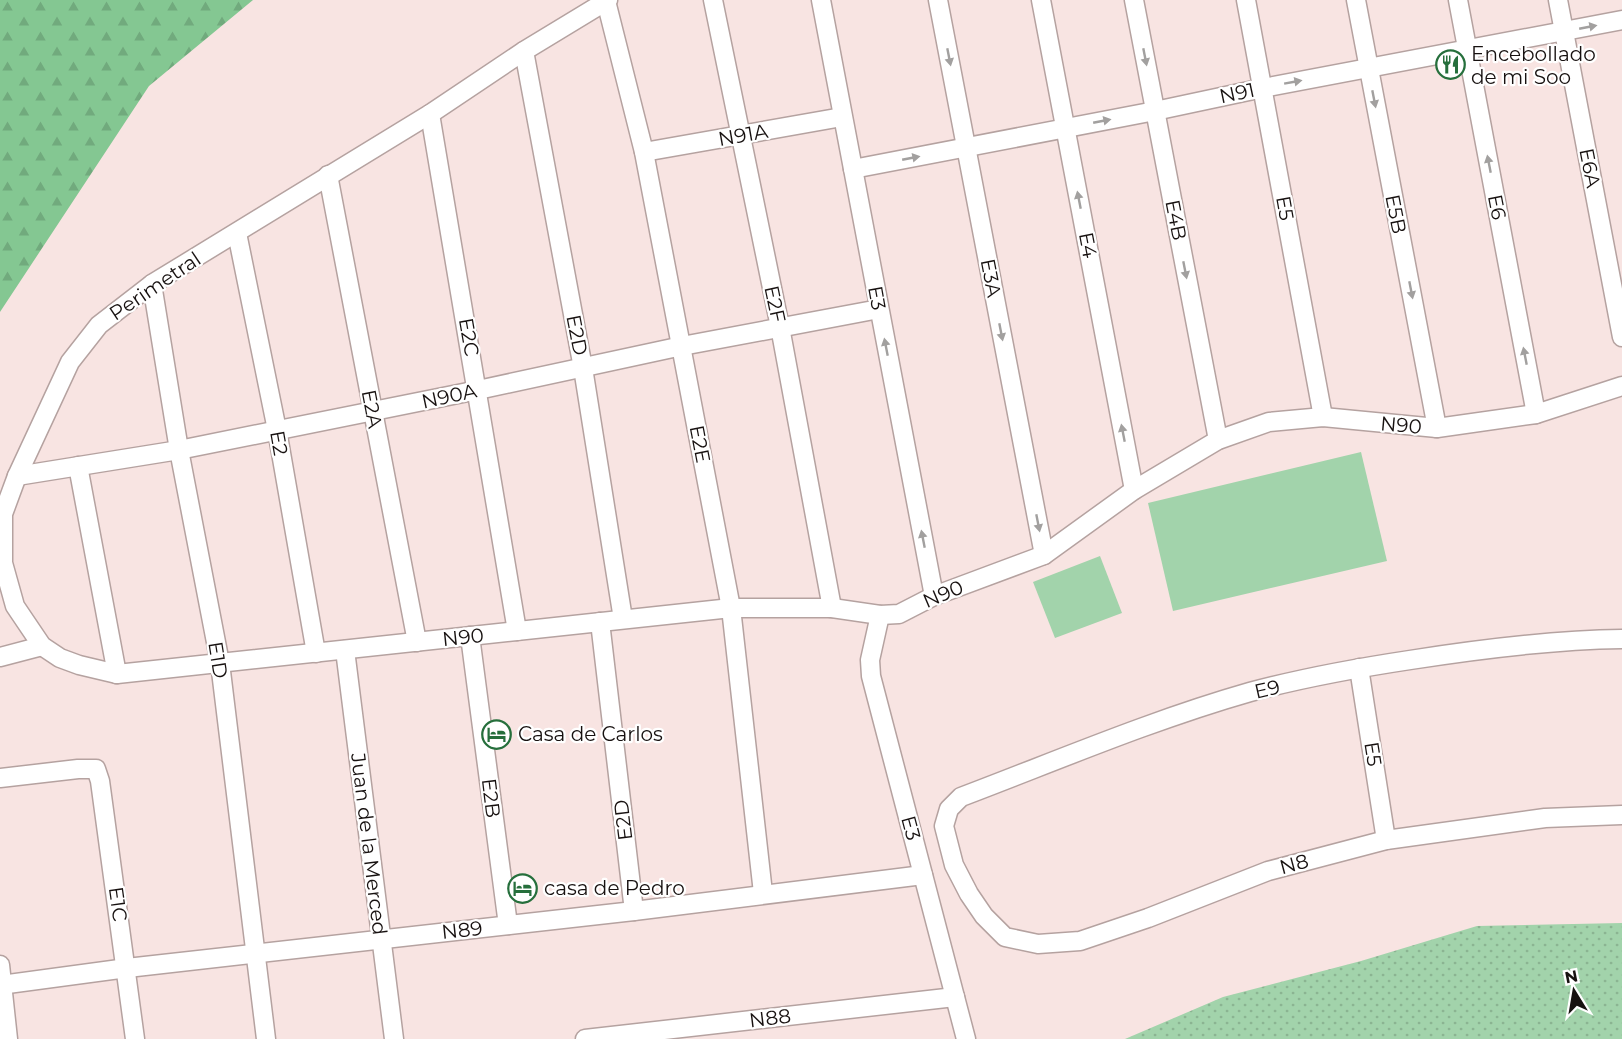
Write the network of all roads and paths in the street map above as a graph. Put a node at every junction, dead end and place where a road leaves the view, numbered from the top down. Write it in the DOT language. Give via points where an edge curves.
graph roads {
  1 [pos="712,0"];
  2 [pos="821,0"];
  3 [pos="938,0"];
  4 [pos="1041,0"];
  5 [pos="1134,0"];
  6 [pos="1246,0"];
  7 [pos="1356,0"];
  8 [pos="1458,0"];
  9 [pos="1558,0"];
  10 [pos="607,1"];
  11 [pos="1622,20"];
  12 [pos="1564,32"];
  13 [pos="1467,50"];
  14 [pos="524,51"];
  15 [pos="1369,69"];
  16 [pos="1263,88"];
  17 [pos="1155,111"];
  18 [pos="430,114"];
  19 [pos="842,117"];
  20 [pos="1065,128"];
  21 [pos="739,136"];
  22 [pos="966,147"];
  23 [pos="644,152"];
  24 [pos="853,169"];
  25 [pos="328,176"];
  26 [pos="237,233"];
  27 [pos="152,284"];
  28 [pos="879,309"];
  29 [pos="780,327"];
  30 [pos="1622,337"];
  31 [pos="682,346"];
  32 [pos="583,368"];
  33 [pos="1622,386"];
  34 [pos="478,390"];
  35 [pos="372,412"];
  36 [pos="1536,414"];
  37 [pos="1323,417"];
  38 [pos="1437,428"];
  39 [pos="277,430"];
  40 [pos="1218,440"];
  41 [pos="178,450"];
  42 [pos="78,466"];
  43 [pos="17,476"];
  44 [pos="1134,490"];
  45 [pos="1044,555"];
  46 [pos="934,596"];
  47 [pos="731,608"];
  48 [pos="832,608"];
  49 [pos="880,615"];
  50 [pos="623,620"];
  51 [pos="600,622"];
  52 [pos="517,631"];
  53 [pos="470,636"];
  54 [pos="1622,639"];
  55 [pos="417,642"];
  56 [pos="42,646"];
  57 [pos="345,650"];
  58 [pos="316,653"];
  59 [pos="0,657"];
  60 [pos="219,663"];
  61 [pos="1359,668"];
  62 [pos="117,674"];
  63 [pos="0,778"];
  64 [pos="1622,815"];
  65 [pos="944,826"];
  66 [pos="1386,840"];
  67 [pos="923,875"];
  68 [pos="763,893"];
  69 [pos="634,911"];
  70 [pos="508,925"];
  71 [pos="381,938"];
  72 [pos="256,953"];
  73 [pos="0,964"];
  74 [pos="127,968"];
  75 [pos="1,985"];
  76 [pos="955,997"];
  77 [pos="8,1039"];
  78 [pos="135,1039"];
  79 [pos="266,1039"];
  80 [pos="394,1039"];
  81 [pos="585,1039"];
  82 [pos="966,1039"];
  1 -- 21 [label="street, E2F"];
  2 -- 19 [label="street, E3"];
  3 -- 22 [label="street, E3A, one-way"];
  4 -- 20 [label="street, E4"];
  5 -- 17 [label="street, E4B, one-way"];
  6 -- 16 [label="street, E5"];
  7 -- 15 [label="street, E5B"];
  8 -- 13 [label="street, E6"];
  9 -- 12 [label="street, E6A"];
  10 -- 14 [label="street, Perimetral"];
  10 -- 23 [label="street, E2E"];
  12 -- 11 [label="street, N91, one-way"];
  12 -- 13 [label="street, N91"];
  12 -- 30 [label="street, E6A"];
  13 -- 15 [label="street, N91"];
  36 -- 13 [label="street, E6, one-way"];
  14 -- 18 [label="street, Perimetral"];
  14 -- 32 [label="street, E2D"];
  16 -- 15 [label="street, N91, one-way"];
  15 -- 38 [label="street, E5B, one-way"];
  16 -- 17 [label="street, N91"];
  16 -- 37 [label="street, E5"];
  20 -- 17 [label="street, N91, one-way"];
  17 -- 40 [label="street, E4B, one-way"];
  18 -- 25 [label="street, Perimetral"];
  18 -- 34 [label="street, E2C"];
  19 -- 21 [label="street, N91A"];
  19 -- 24 [label="street, E3"];
  20 -- 22 [label="street, N91"];
  44 -- 20 [label="street, E4, one-way"];
  21 -- 23 [label="street, N91A"];
  21 -- 29 [label="street, E2F"];
  24 -- 22 [label="street, N91, one-way"];
  22 -- 45 [label="street, E3A, one-way"];
  23 -- 31 [label="street, E2E"];
  24 -- 28 [label="street, E3"];
  25 -- 26 [label="street, Perimetral"];
  25 -- 35 [label="street, E2A"];
  26 -- 27 [label="street, Perimetral"];
  26 -- 39 [label="street, E2"];
  27 -- 41 [label="street, E1D"];
  27 -- 43 [label="street, Perimetral" via="99,325 70,362"];
  28 -- 29 [label="street, N90A"];
  46 -- 28 [label="street, E3, one-way"];
  29 -- 31 [label="street, N90A"];
  29 -- 48 [label="street, E2F"];
  31 -- 32 [label="street, N90A"];
  31 -- 47 [label="street, E2E"];
  32 -- 34 [label="street, N90A"];
  32 -- 50 [label="street, E2D"];
  33 -- 36 [label="street, N90"];
  34 -- 35 [label="street, N90A"];
  34 -- 52 [label="street, E2C"];
  35 -- 39 [label="street, N90A"];
  35 -- 55 [label="street, E2A"];
  36 -- 38 [label="street, N90"];
  37 -- 38 [label="street, N90"];
  37 -- 40 [label="street, N90" via="1269,422"];
  39 -- 41 [label="street, N90A"];
  39 -- 58 [label="street, E2"];
  40 -- 44 [label="street, N90"];
  41 -- 42 [label="street, N90A"];
  41 -- 60 [label="street, E1D"];
  42 -- 43 [label="street, N90A"];
  42 -- 62 [label="street"];
  43 -- 56 [label="street, Perimetral" via="3,514 3,563 15,606"];
  44 -- 45 [label="street, N90"];
  45 -- 46 [label="street, N90"];
  46 -- 49 [label="street, N90" via="898,614"];
  47 -- 48 [label="street, N90"];
  47 -- 50 [label="street, N90"];
  47 -- 68 [label="street, E2E"];
  48 -- 49 [label="street, N90"];
  49 -- 67 [label="street, E3" via="870,660 871,676"];
  50 -- 51 [label="street, N90"];
  51 -- 52 [label="street, N90"];
  51 -- 69 [label="street, E2D"];
  52 -- 53 [label="street, N90"];
  53 -- 55 [label="street, N90"];
  53 -- 70 [label="street, E2B"];
  54 -- 61 [label="street, E9" via="1470,651"];
  55 -- 57 [label="street, N90"];
  56 -- 59 [label="street"];
  56 -- 62 [label="street, Perimetral" via="78,665"];
  57 -- 58 [label="street, N90"];
  57 -- 71 [label="street, Juan de la Merced"];
  58 -- 60 [label="street, N90"];
  60 -- 62 [label="street, Perimetral"];
  60 -- 72 [label="street, E1D"];
  61 -- 65 [label="street, E9" via="1251,692 961,797 949,808"];
  61 -- 66 [label="street, E5"];
  63 -- 74 [label="street, E1C" via="96,769"];
  64 -- 66 [label="street, N8" via="1545,818"];
  65 -- 66 [label="street, N8" via="954,865 984,916 1005,937 1038,944 1080,942 1268,871"];
  67 -- 68 [label="street, N89"];
  67 -- 76 [label="street, E3"];
  68 -- 69 [label="street, N89"];
  69 -- 70 [label="street, N89"];
  70 -- 71 [label="street, N89"];
  71 -- 72 [label="street, N89"];
  71 -- 80 [label="street, Juan de la Merced"];
  72 -- 74 [label="street, N89"];
  72 -- 79 [label="street, E1D"];
  73 -- 75 [label="street"];
  74 -- 75 [label="street, N89"];
  74 -- 78 [label="street, E1C"];
  75 -- 77 [label="street"];
  76 -- 81 [label="street, N88"];
  76 -- 82 [label="street, E3"];
}
